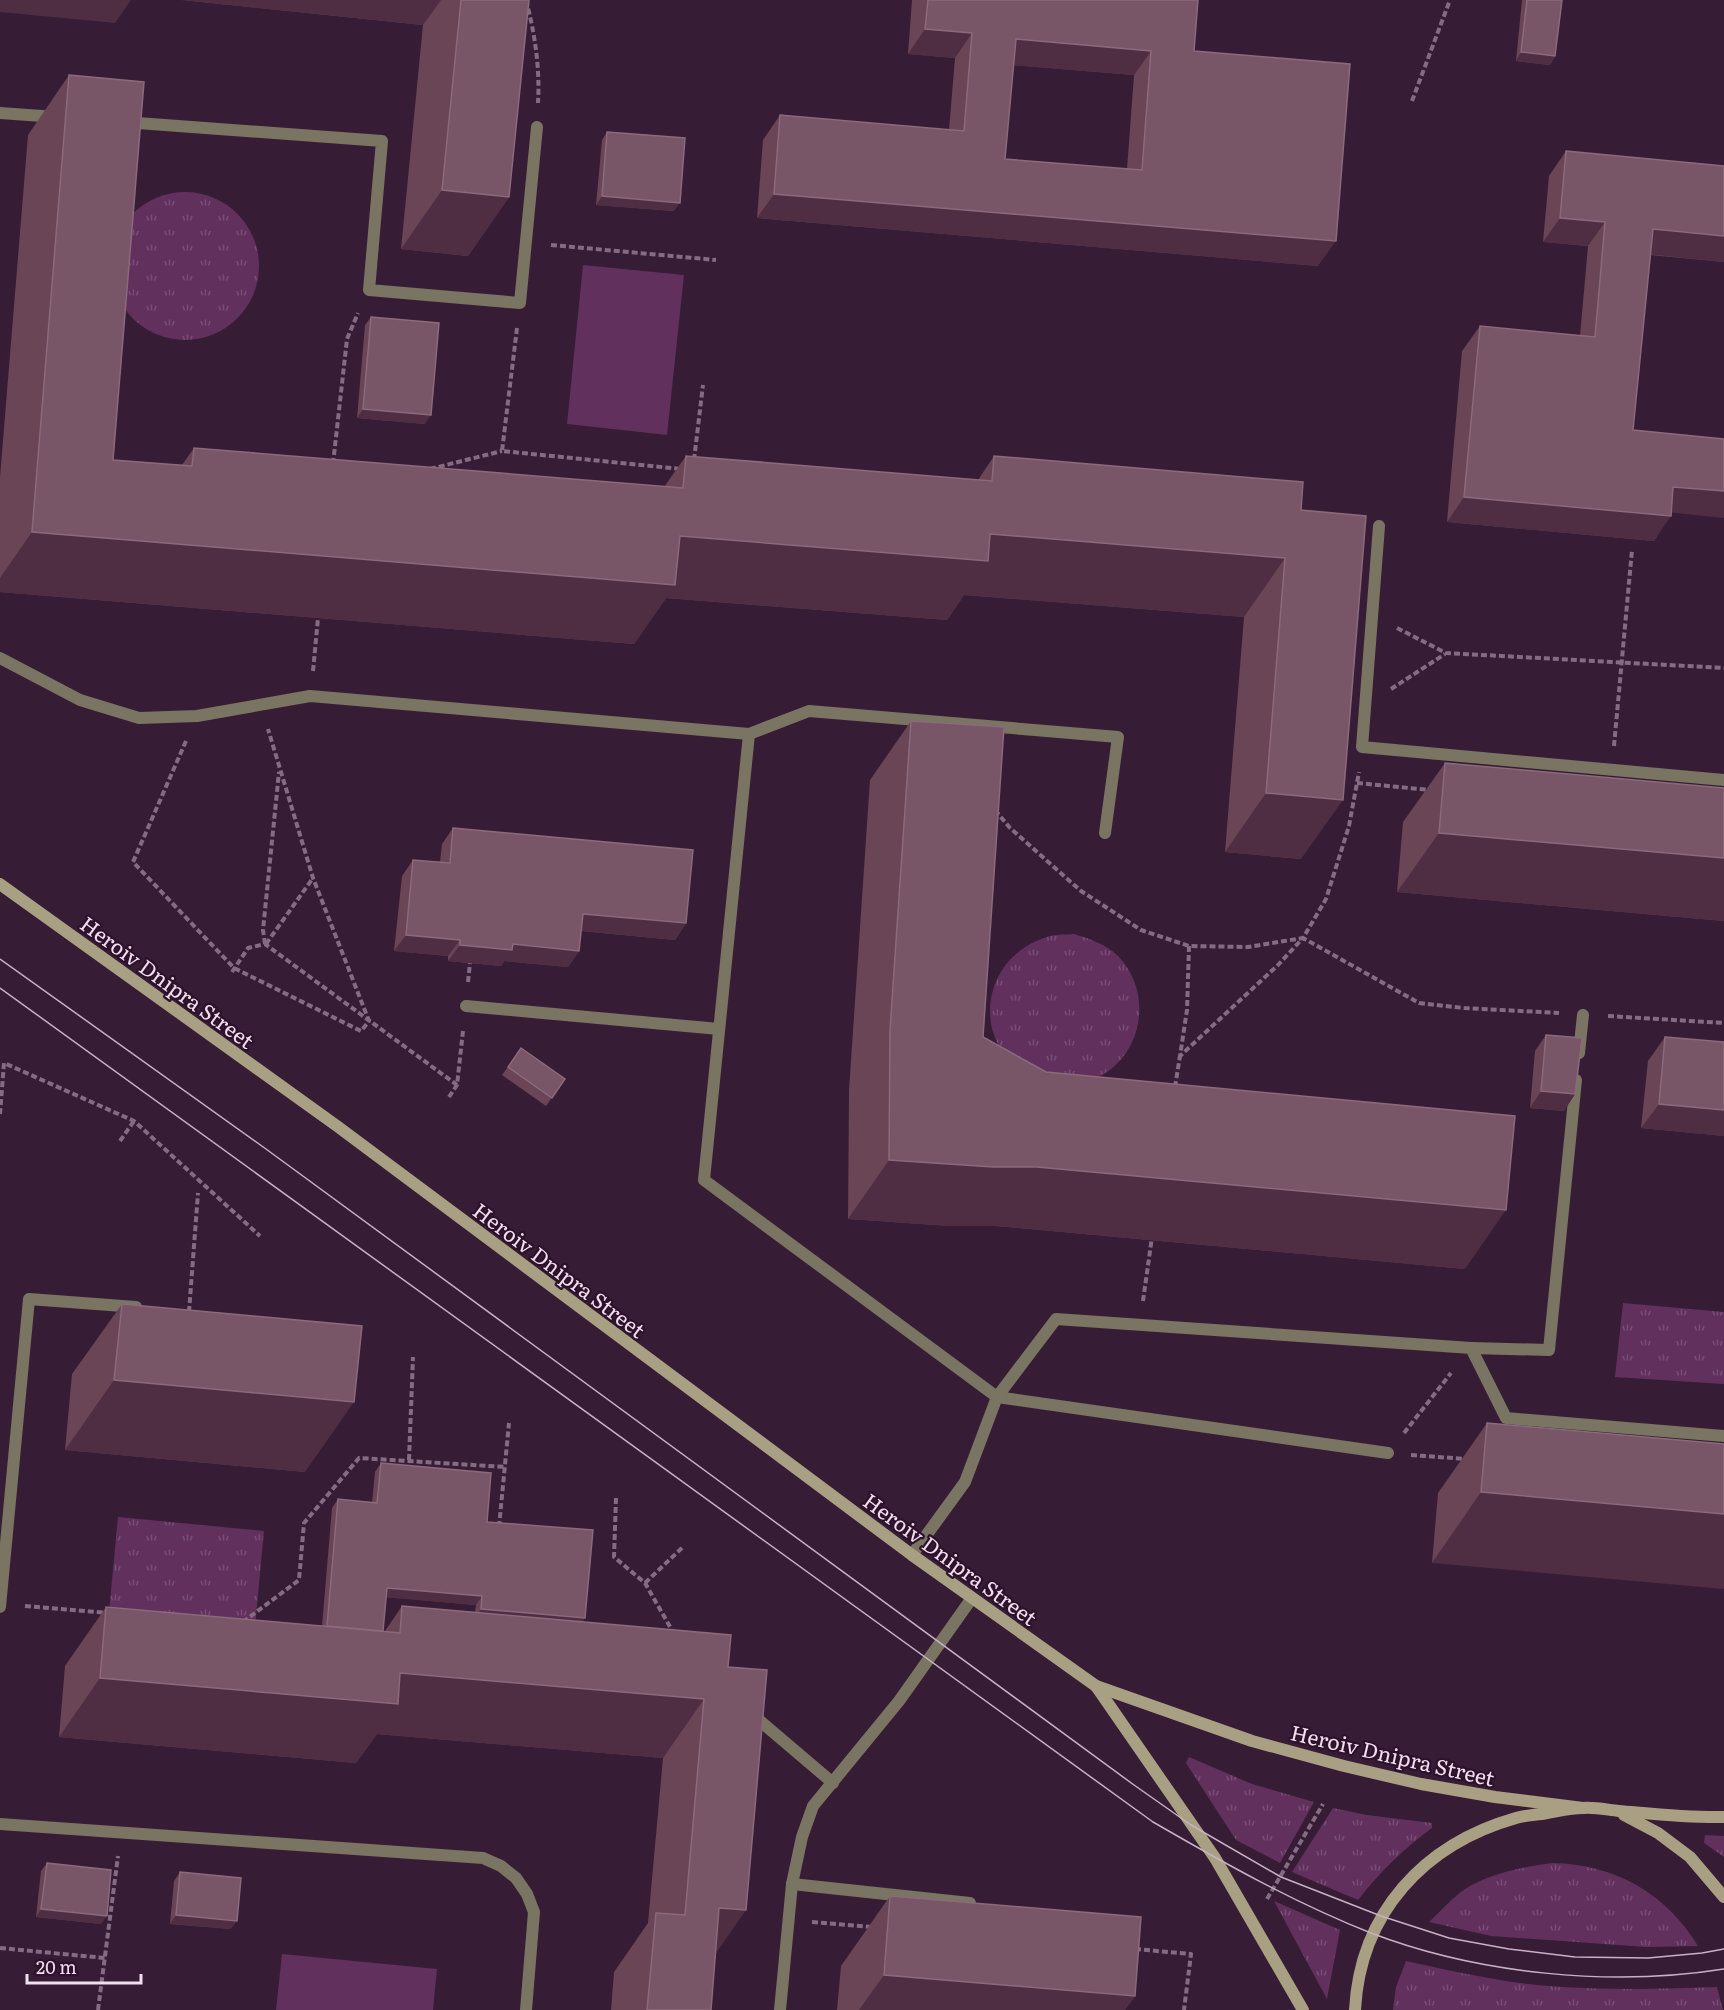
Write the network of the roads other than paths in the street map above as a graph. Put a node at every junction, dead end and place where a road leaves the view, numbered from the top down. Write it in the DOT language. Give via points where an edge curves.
graph roads {
  1 [pos="0,113"];
  2 [pos="72,118"];
  3 [pos="108,121"];
  4 [pos="537,128"];
  5 [pos="1379,526"];
  6 [pos="0,658"];
  7 [pos="749,734"];
  8 [pos="1724,780"];
  9 [pos="1105,833"];
  10 [pos="0,884"];
  11 [pos="466,1006"];
  12 [pos="1583,1015"];
  13 [pos="719,1029"];
  14 [pos="144,1308"];
  15 [pos="1472,1348"];
  16 [pos="997,1397"];
  17 [pos="1724,1436"];
  18 [pos="1388,1453"];
  19 [pos="912,1555"];
  20 [pos="972,1598"];
  21 [pos="0,1605"];
  22 [pos="1096,1686"];
  23 [pos="742,1706"];
  24 [pos="833,1783"];
  25 [pos="1583,1808"];
  26 [pos="1618,1811"];
  27 [pos="1724,1817"];
  28 [pos="0,1824"];
  29 [pos="792,1884"];
  30 [pos="1724,1897"];
  31 [pos="980,1904"];
  32 [pos="526,2010"];
  33 [pos="780,2010"];
  34 [pos="1303,2010"];
  35 [pos="1355,2010"];
  1 -- 2 [label="lane"];
  3 -- 4 [label="lane" via="382,141 369,290 520,303"];
  5 -- 8 [label="lane" via="1362,747"];
  6 -- 7 [label="lane" via="80,700 139,718 197,716 310,696"];
  7 -- 9 [label="lane" via="809,711 1118,737"];
  7 -- 13 [label="lane"];
  10 -- 19 [label="main road, Heroiv Dnipra Street" via="337,1126"];
  11 -- 13 [label="lane"];
  12 -- 15 [label="lane" via="1549,1350"];
  13 -- 16 [label="lane" via="704,1180"];
  14 -- 21 [label="lane" via="30,1299"];
  15 -- 16 [label="lane" via="1056,1319"];
  15 -- 17 [label="lane" via="1506,1418"];
  16 -- 18 [label="lane"];
  16 -- 19 [label="lane" via="965,1482"];
  19 -- 20 [label="main road, Heroiv Dnipra Street"];
  20 -- 22 [label="main road, Heroiv Dnipra Street"];
  20 -- 24 [label="lane" via="899,1701"];
  22 -- 25 [label="main road, Heroiv Dnipra Street" via="1252,1741 1344,1766 1431,1786"];
  22 -- 34 [label="main road, Heroiv Dnipra Street" via="1215,1858"];
  23 -- 24 [label="lane"];
  24 -- 29 [label="lane" via="813,1806 801,1837"];
  25 -- 26 [label="main road"];
  25 -- 35 [label="main road" via="1517,1818 1486,1829 1446,1849 1411,1876 1380,1916 1372,1934"];
  26 -- 27 [label="main road"];
  26 -- 30 [label="main road" via="1690,1857"];
  28 -- 32 [label="lane" via="483,1858 516,1878 534,1912"];
  29 -- 31 [label="lane"];
  29 -- 33 [label="lane"];
}
